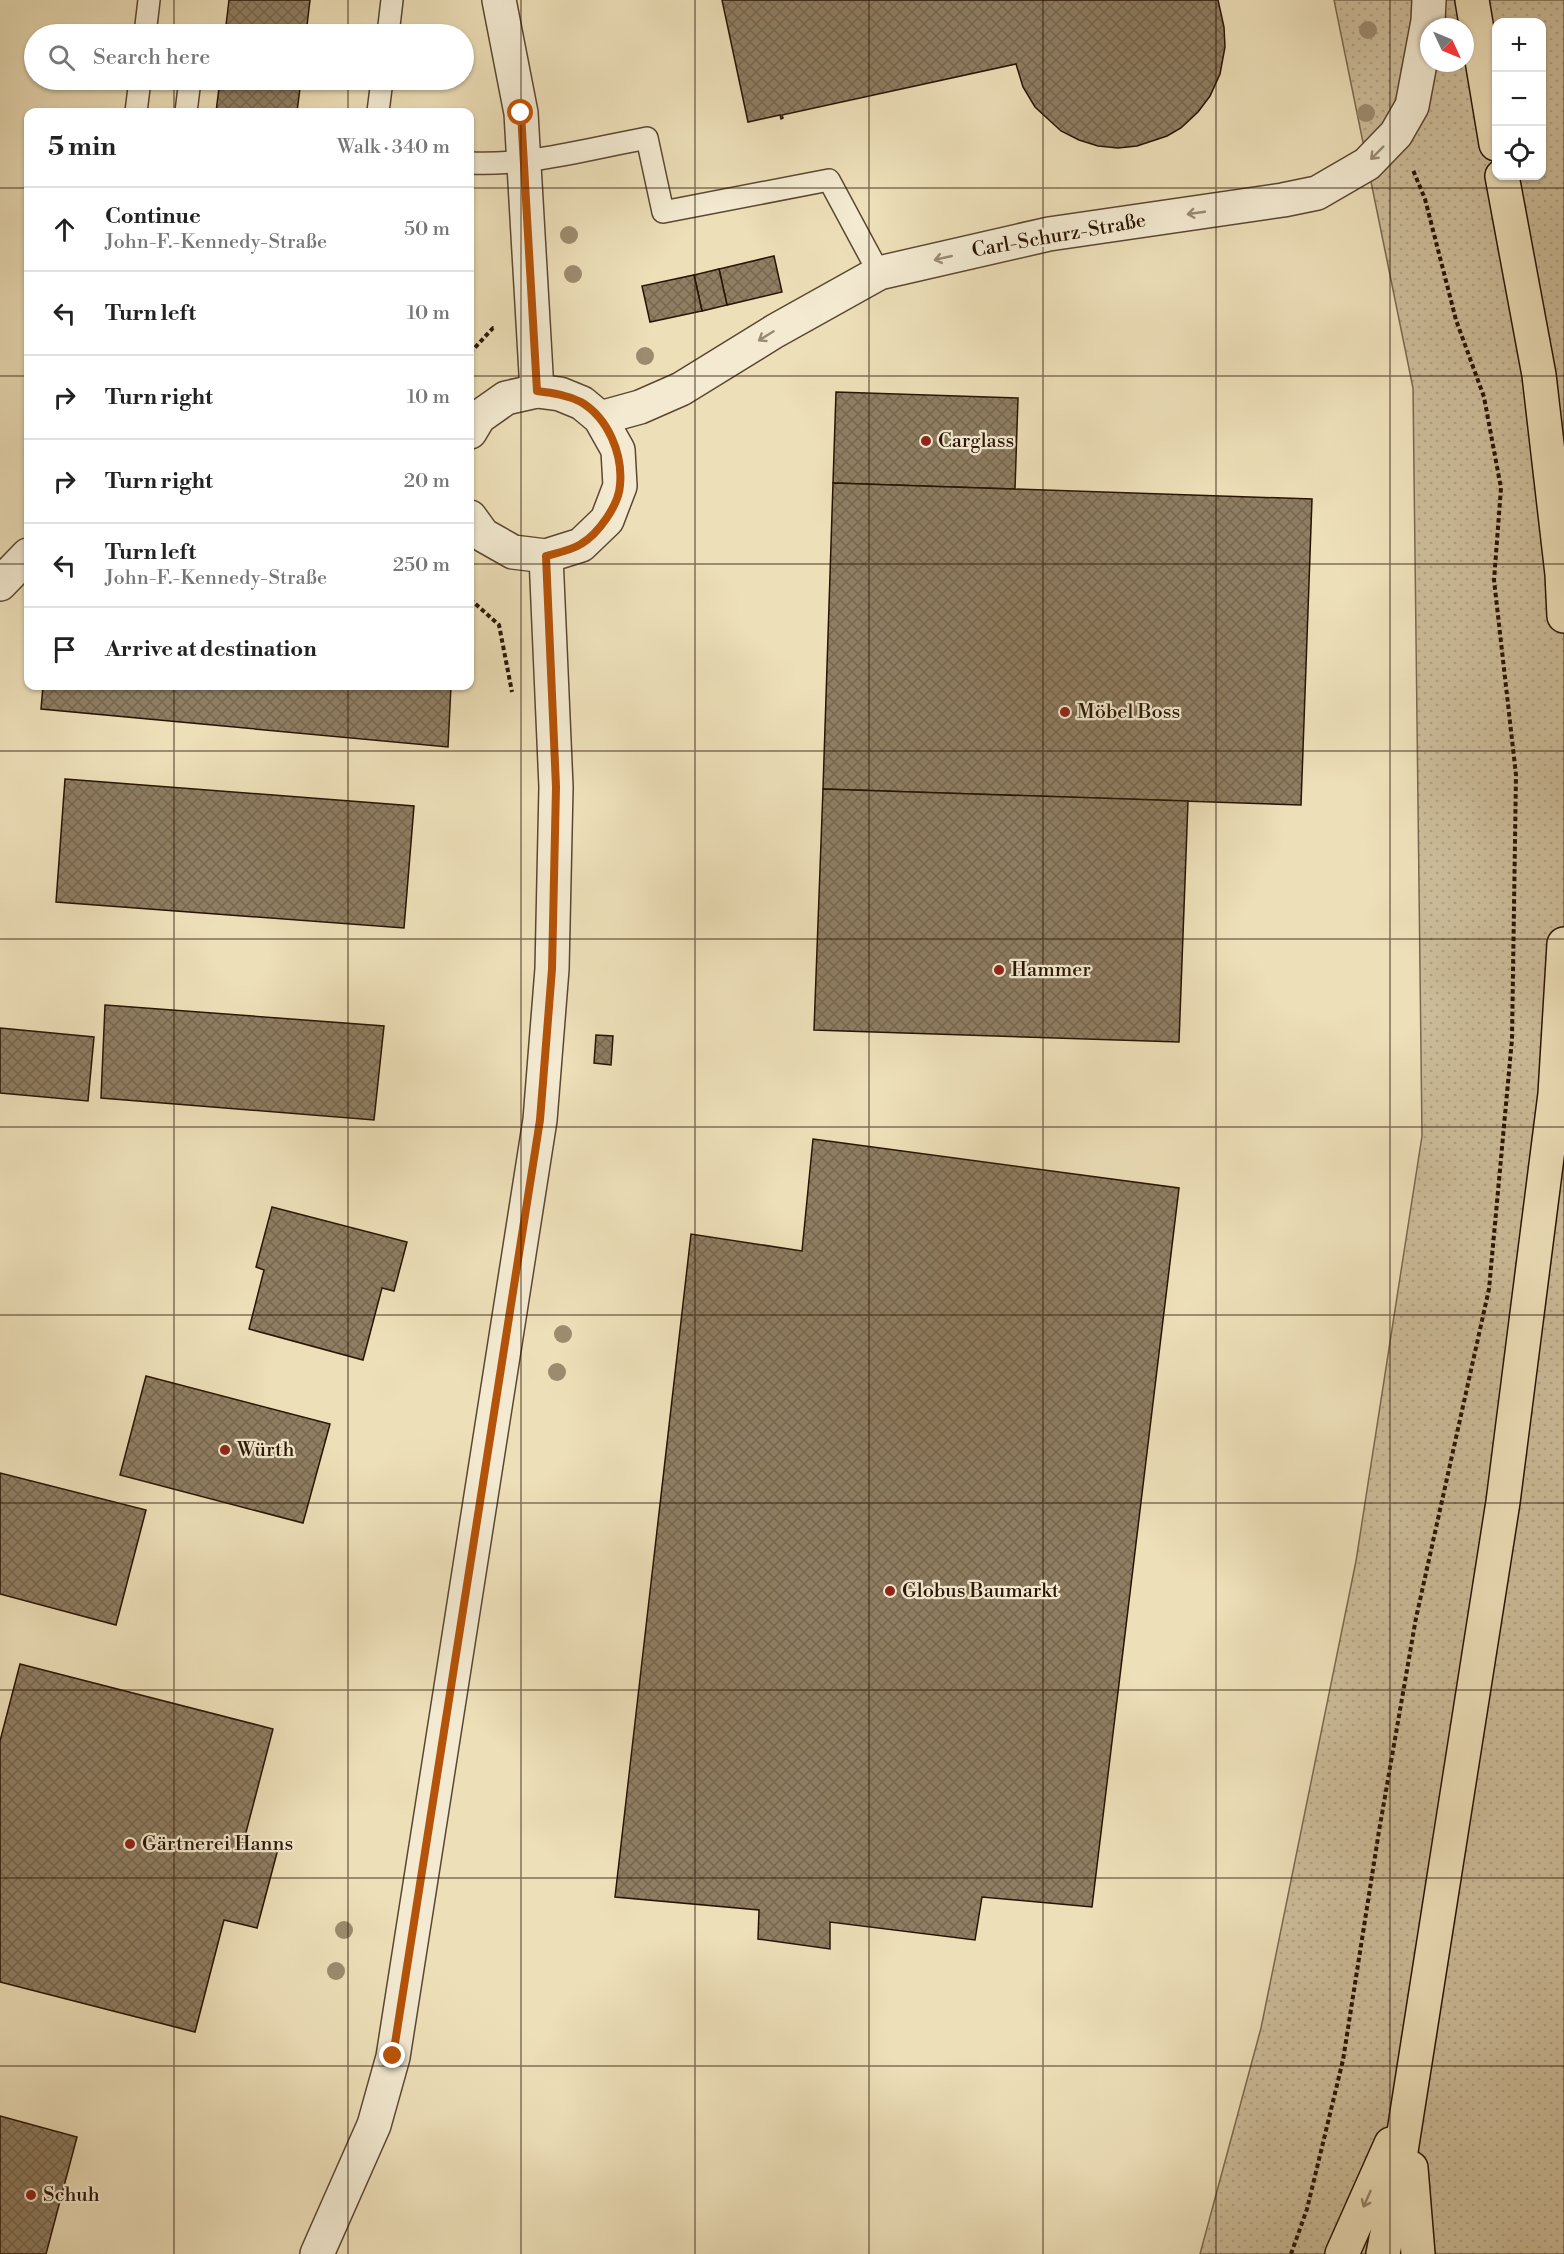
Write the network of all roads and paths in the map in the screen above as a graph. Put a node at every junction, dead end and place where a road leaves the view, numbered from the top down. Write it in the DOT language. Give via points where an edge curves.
graph roads {
  1 [pos="149,0"];
  2 [pos="392,0"];
  3 [pos="499,0"];
  4 [pos="1429,0"];
  5 [pos="1472,0"];
  6 [pos="146,24"];
  7 [pos="389,24"];
  8 [pos="139,90"];
  9 [pos="189,90"];
  10 [pos="381,90"];
  11 [pos="136,108"];
  12 [pos="186,108"];
  13 [pos="378,108"];
  14 [pos="1494,126"];
  15 [pos="1396,134"];
  16 [pos="523,160"];
  17 [pos="474,163"];
  18 [pos="1503,180"];
  19 [pos="879,273"];
  20 [pos="537,391"];
  21 [pos="600,418"];
  22 [pos="474,425"];
  23 [pos="474,522"];
  24 [pos="546,556"];
  25 [pos="24,559"];
  26 [pos="0,584"];
  27 [pos="474,603"];
  28 [pos="1564,616"];
  29 [pos="513,699"];
  30 [pos="1564,944"];
  31 [pos="1407,2106"];
  32 [pos="317,2254"];
  33 [pos="1291,2254"];
  34 [pos="1342,2254"];
  35 [pos="1383,2254"];
  36 [pos="1418,2254"];
  1 -- 6 [label="lane"];
  2 -- 7 [label="lane"];
  3 -- 16 [label="street" via="521,113"];
  4 -- 15 [label="street, Carl-Schurz-Straße" via="1412,106"];
  5 -- 14 [label="main road"];
  8 -- 11 [label="lane"];
  9 -- 12 [label="lane"];
  10 -- 13 [label="lane"];
  15 -- 19 [label="street, Carl-Schurz-Straße, one-way" via="1367,164 1317,192 1049,234"];
  15 -- 33 [label="path" via="1425,199 1456,320 1484,397 1501,488 1494,580 1516,775 1512,1039 1489,1289 1416,1618 1343,2060"];
  16 -- 17 [label="lane"];
  16 -- 19 [label="lane" via="647,138 663,212 829,180"];
  16 -- 20 [label="street"];
  18 -- 28 [label="main road" via="1539,375"];
  19 -- 21 [label="street, Carl-Schurz-Straße, one-way" via="681,389 640,407"];
  20 -- 21 [label="street" via="560,394 582,403"];
  20 -- 22 [label="street" via="506,398 479,417"];
  21 -- 24 [label="street" via="618,450 620,486 607,520 581,545"];
  23 -- 24 [label="street" via="483,535 513,552"];
  24 -- 32 [label="street" via="556,787 552,969 540,1120 393,2056 374,2125"];
  25 -- 26 [label="street"];
  27 -- 29 [label="path" via="499,625"];
  30 -- 31 [label="main road" via="1555,1094 1503,1502"];
  31 -- 34 [label="main road, one-way"];
  31 -- 35 [label="main road"];
  31 -- 36 [label="main road"];
}
